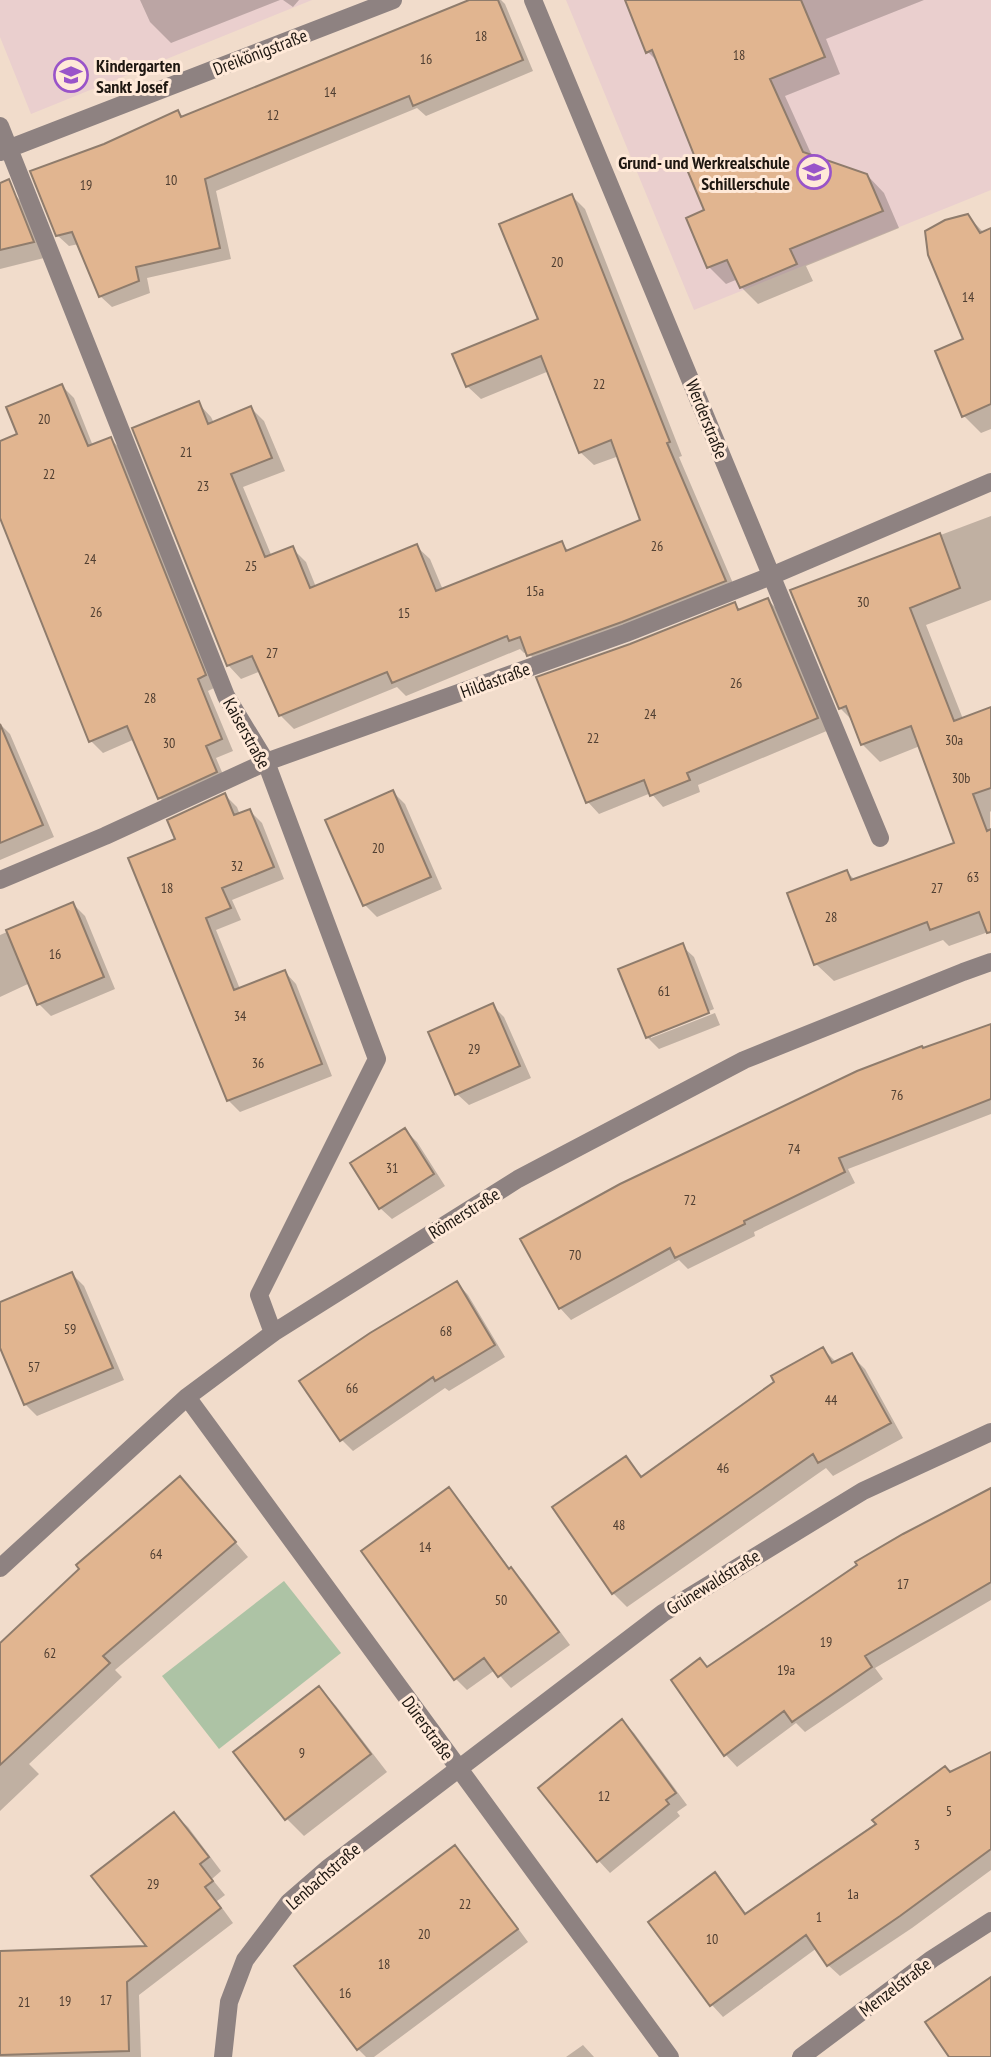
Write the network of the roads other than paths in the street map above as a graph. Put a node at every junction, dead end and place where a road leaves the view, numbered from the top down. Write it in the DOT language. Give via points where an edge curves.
graph roads {
  1 [pos="393,0"];
  2 [pos="533,0"];
  3 [pos="0,127"];
  4 [pos="5,151"];
  5 [pos="991,482"];
  6 [pos="771,576"];
  7 [pos="266,762"];
  8 [pos="880,838"];
  9 [pos="0,880"];
  10 [pos="991,962"];
  11 [pos="273,1333"];
  12 [pos="187,1397"];
  13 [pos="991,1432"];
  14 [pos="0,1568"];
  15 [pos="458,1769"];
  16 [pos="991,1921"];
  17 [pos="223,2057"];
  18 [pos="670,2057"];
  19 [pos="802,2057"];
  1 -- 4 [label="street, Dreikönigstraße"];
  2 -- 6 [label="street, Werderstraße"];
  3 -- 4 [label="street, Kaiserstraße"];
  4 -- 7 [label="street, Kaiserstraße" via="226,696"];
  5 -- 6 [label="street, Hildastraße"];
  6 -- 7 [label="street, Hildastraße"];
  6 -- 8 [label="street, Werderstraße"];
  7 -- 9 [label="street, Hildastraße"];
  7 -- 11 [label="street, Kaiserstraße" via="377,1059 259,1295"];
  10 -- 11 [label="street, Römerstraße" via="744,1060 518,1179"];
  11 -- 12 [label="street, Römerstraße"];
  12 -- 14 [label="street, Römerstraße"];
  12 -- 15 [label="street, Dürerstraße"];
  13 -- 15 [label="street, Grünewaldstraße" via="863,1491 663,1613"];
  15 -- 17 [label="street, Lenbachstraße" via="289,1902 245,1960 229,2002"];
  15 -- 18 [label="street, Dürerstraße"];
  16 -- 19 [label="street, Menzelstraße" via="932,1959"];
}
